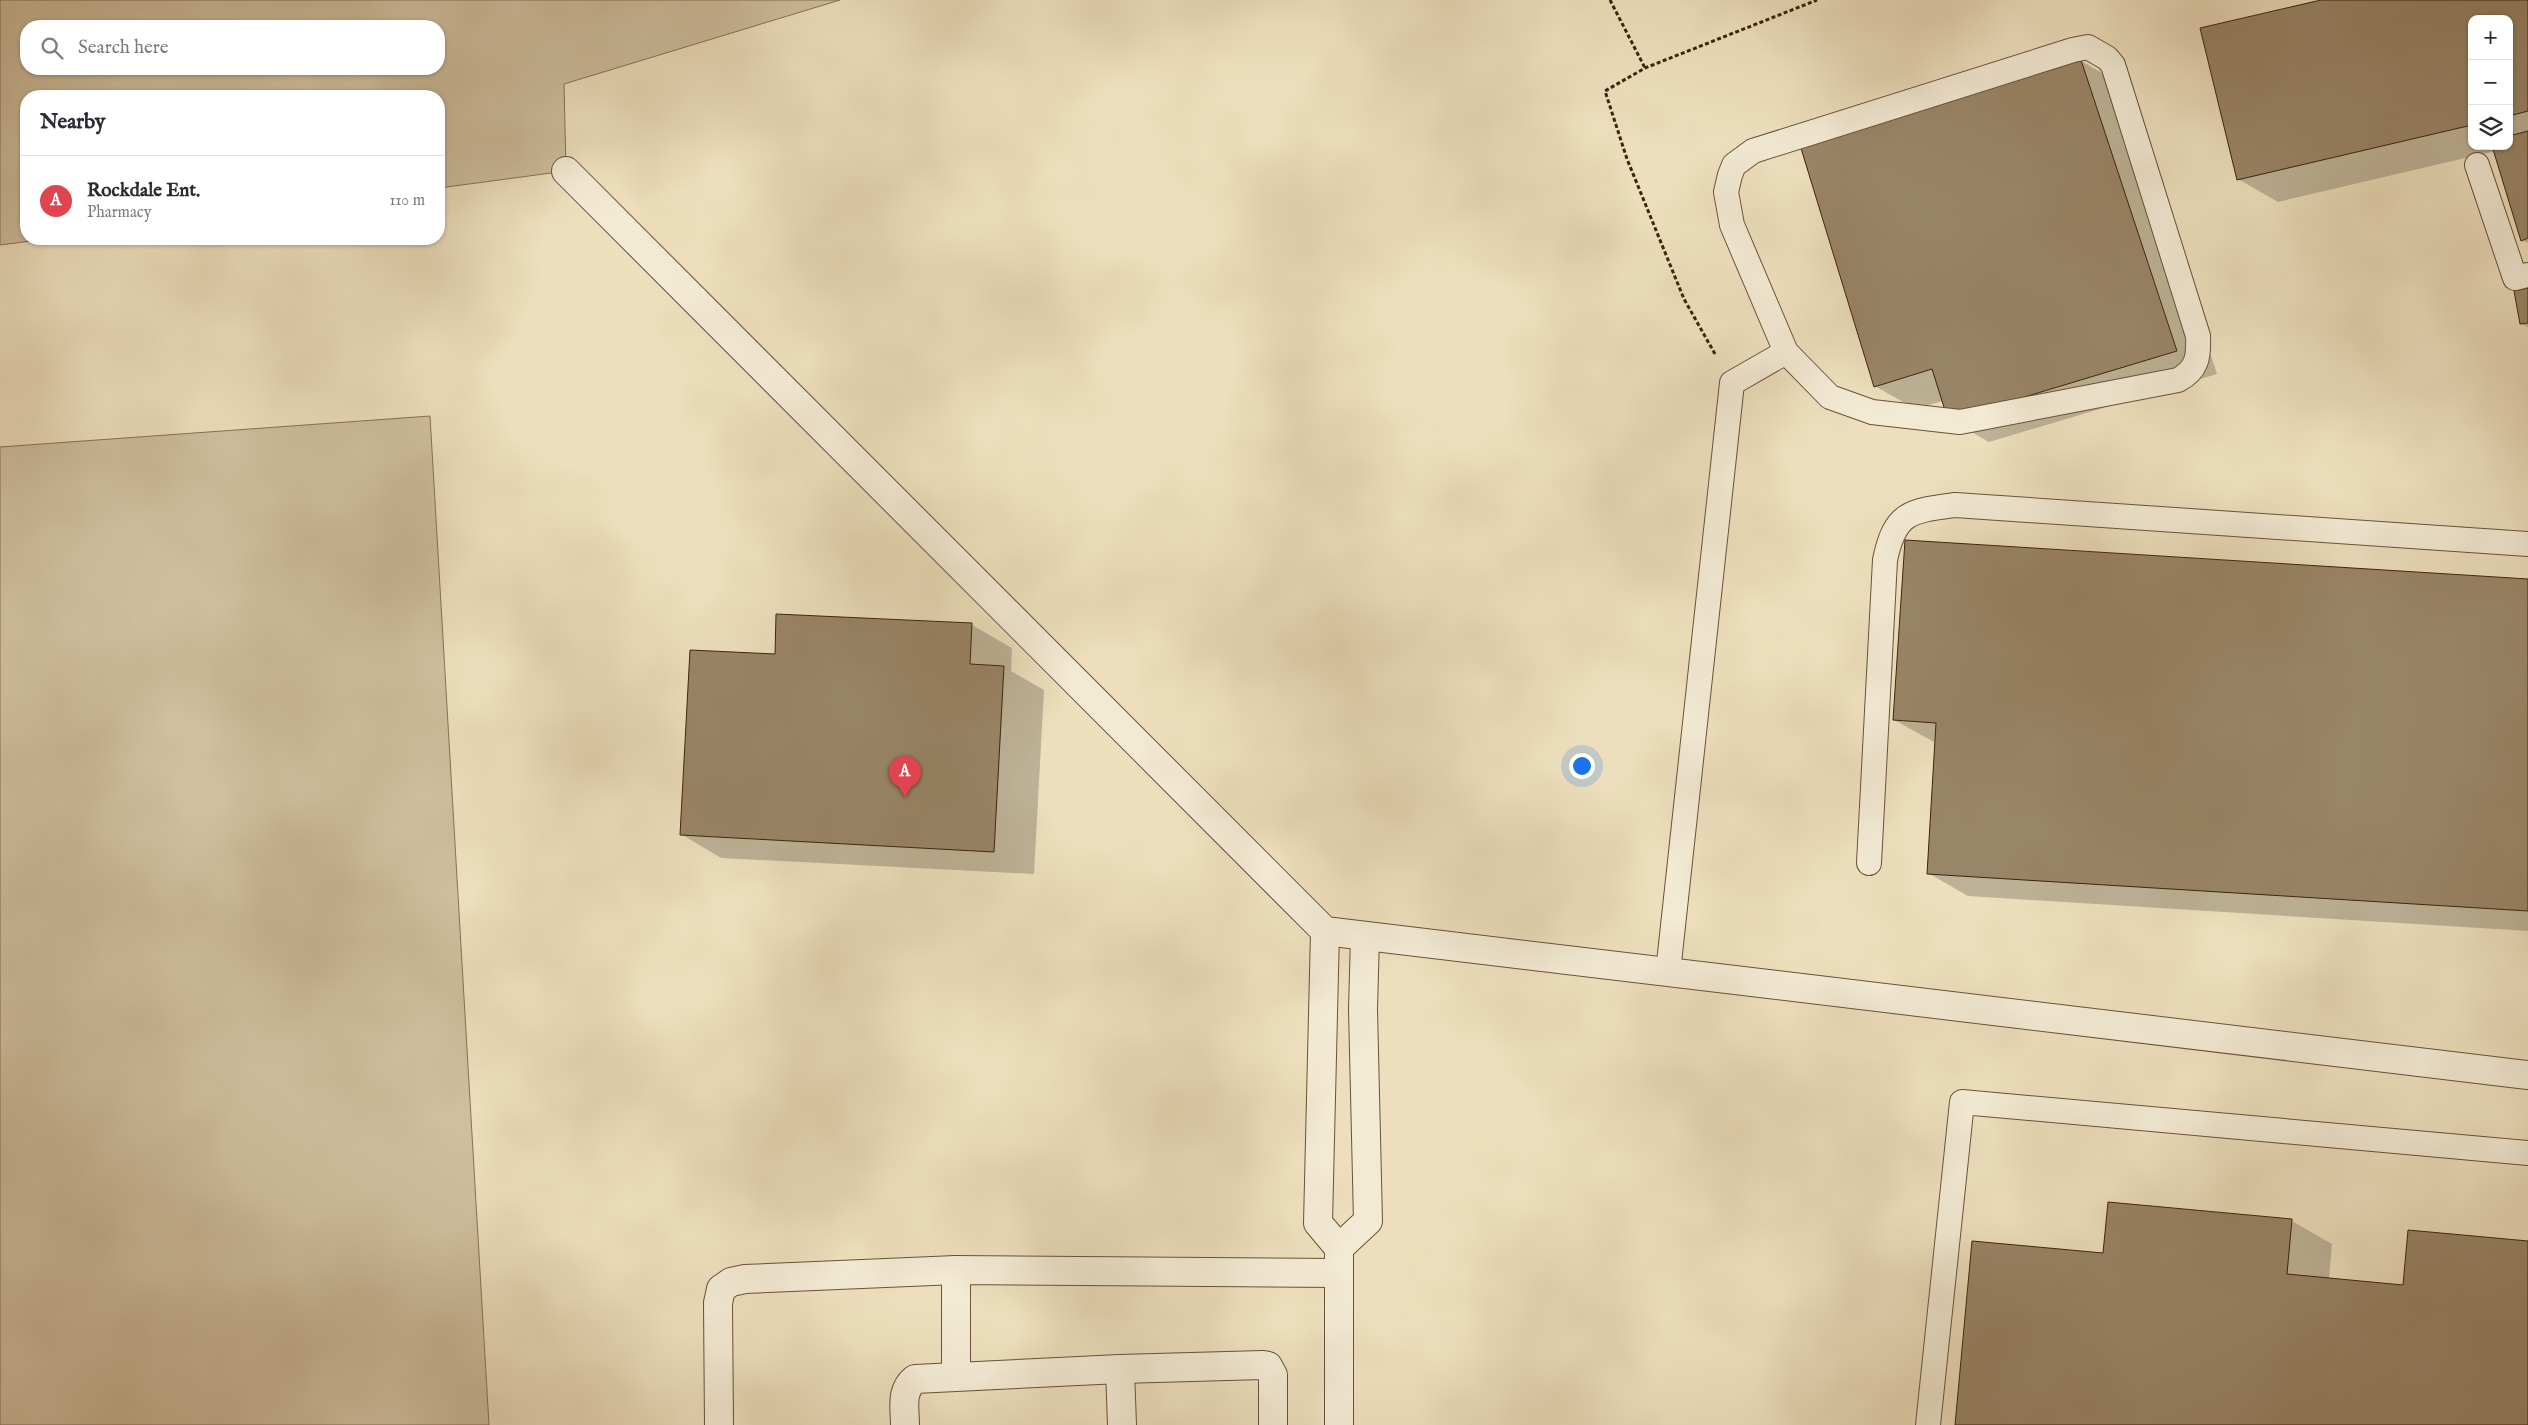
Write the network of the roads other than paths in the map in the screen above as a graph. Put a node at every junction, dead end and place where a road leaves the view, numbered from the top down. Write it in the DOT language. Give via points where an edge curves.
graph roads {
  1 [pos="2477,165"];
  2 [pos="566,171"];
  3 [pos="2528,275"];
  4 [pos="1786,352"];
  5 [pos="2528,544"];
  6 [pos="1869,863"];
  7 [pos="1325,931"];
  8 [pos="1365,936"];
  9 [pos="1668,972"];
  10 [pos="2528,1075"];
  11 [pos="2528,1153"];
  12 [pos="1338,1261"];
  13 [pos="956,1270"];
  14 [pos="1120,1369"];
  15 [pos="956,1376"];
  16 [pos="719,1425"];
  17 [pos="905,1425"];
  18 [pos="1122,1425"];
  19 [pos="1273,1425"];
  20 [pos="1339,1425"];
  21 [pos="1928,1425"];
  1 -- 3 [label="lane" via="2515,278"];
  2 -- 7 [label="street"];
  4 -- 4 [label="lane" via="1830,397 1872,412 1960,422 2178,380 2188,374 2199,354 2198,336 2113,65 2107,58 2088,47 2073,50 1753,151 1734,164 1726,192 1732,225"];
  4 -- 9 [label="lane" via="1732,383"];
  5 -- 6 [label="lane" via="1955,505 1922,509 1905,518 1890,534 1885,560"];
  7 -- 8 [label="street"];
  7 -- 12 [label="street" via="1318,1223"];
  8 -- 9 [label="street"];
  8 -- 12 [label="street" via="1363,1009 1368,1221"];
  9 -- 10 [label="street"];
  11 -- 21 [label="lane" via="1962,1102"];
  12 -- 13 [label="street"];
  12 -- 20 [label="street"];
  13 -- 15 [label="street"];
  13 -- 16 [label="street" via="731,1282 722,1289 718,1303"];
  14 -- 15 [label="street"];
  14 -- 18 [label="street"];
  14 -- 19 [label="street" via="1268,1366 1273,1375"];
  15 -- 17 [label="street" via="915,1379 908,1384 904,1394"];
}
